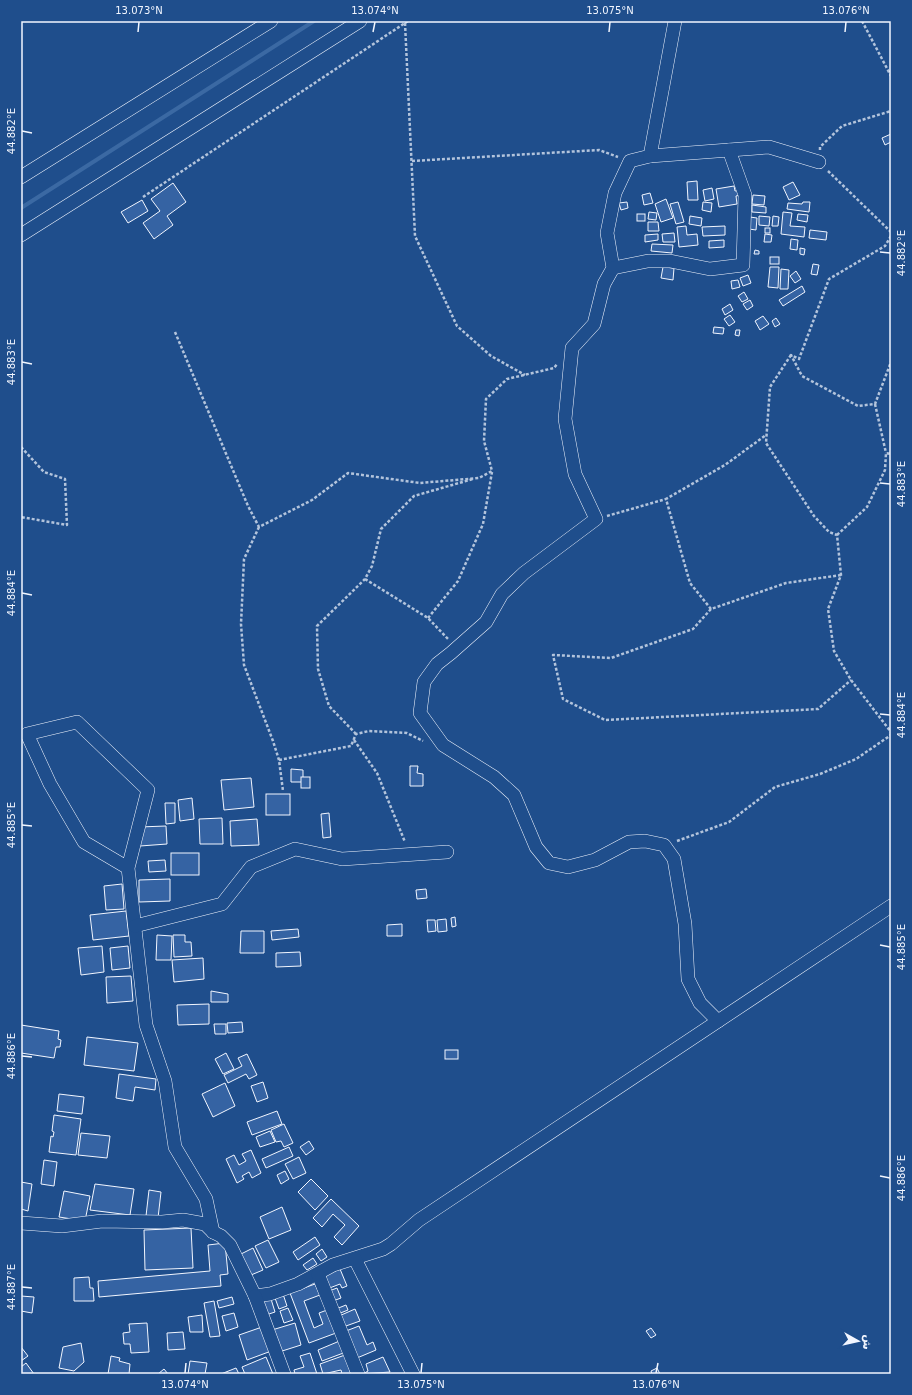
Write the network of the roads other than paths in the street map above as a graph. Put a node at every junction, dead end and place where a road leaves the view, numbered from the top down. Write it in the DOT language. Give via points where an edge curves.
graph roads {
  1 [pos="271,21"];
  2 [pos="360,21"];
  3 [pos="675,21"];
  4 [pos="729,150"];
  5 [pos="650,156"];
  6 [pos="819,162"];
  7 [pos="21,177"];
  8 [pos="21,235"];
  9 [pos="613,268"];
  10 [pos="447,852"];
  11 [pos="128,868"];
  12 [pos="891,906"];
  13 [pos="135,926"];
  14 [pos="718,1021"];
  15 [pos="21,1223"];
  16 [pos="213,1232"];
  17 [pos="355,1259"];
  18 [pos="318,1274"];
  19 [pos="255,1296"];
  20 [pos="284,1374"];
  21 [pos="358,1374"];
  22 [pos="413,1374"];
  1 -- 7 [label="street"];
  2 -- 8 [label="street"];
  3 -- 5 [label="street"];
  4 -- 5 [label="street"];
  4 -- 6 [label="street" via="769,147"];
  4 -- 9 [label="street" via="745,195 743,265 710,269 670,261 648,261"];
  5 -- 9 [label="street" via="630,161 615,193 607,233"];
  9 -- 14 [label="street" via="604,284 594,324 572,348 565,419 575,474 596,519 524,573 502,594 486,622 437,664 424,682 420,713 443,745 494,777 514,795 536,847 549,864 568,867 595,860 629,842 645,841 664,845 674,859 685,924 688,979 700,1003"];
  10 -- 13 [label="street" via="342,859 295,849 250,867 222,904"];
  11 -- 11 [label="street" via="148,790 77,722 27,734 50,784 84,842"];
  11 -- 13 [label="street"];
  12 -- 14 [label="street"];
  13 -- 16 [label="street" via="146,1026 165,1081 175,1147 206,1199"];
  14 -- 17 [label="street" via="419,1220 391,1244"];
  15 -- 16 [label="street" via="62,1226 102,1221 183,1220 205,1224"];
  16 -- 19 [label="street" via="230,1245"];
  17 -- 18 [label="street" via="333,1265"];
  17 -- 22 [label="street"];
  18 -- 19 [label="street" via="270,1294"];
  18 -- 21 [label="street"];
  19 -- 20 [label="street"];
}
